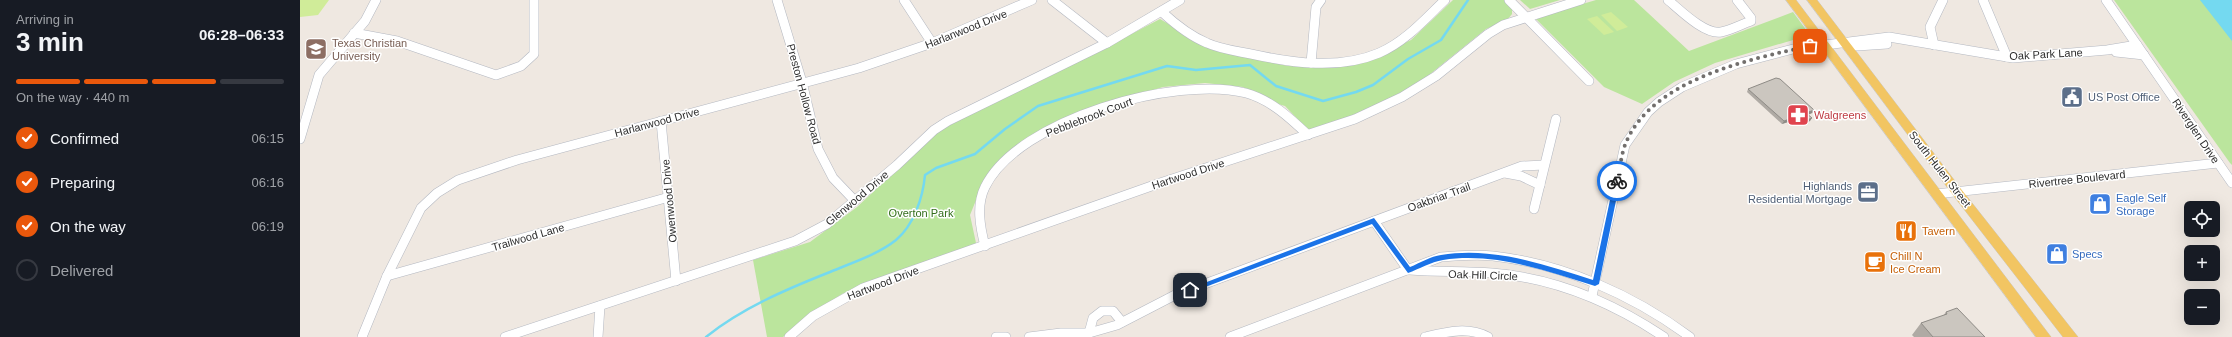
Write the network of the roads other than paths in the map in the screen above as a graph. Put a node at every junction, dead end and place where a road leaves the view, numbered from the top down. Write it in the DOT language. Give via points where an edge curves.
graph roads {
  1 [pos="376,0"];
  2 [pos="534,0"];
  3 [pos="777,0"];
  4 [pos="904,0"];
  5 [pos="1032,0"];
  6 [pos="1052,0"];
  7 [pos="1180,0"];
  8 [pos="1321,0"];
  9 [pos="1445,0"];
  10 [pos="1509,0"];
  11 [pos="1581,0"];
  12 [pos="1668,0"];
  13 [pos="1738,0"];
  14 [pos="1791,0"];
  15 [pos="1812,0"];
  16 [pos="1943,0"];
  17 [pos="1983,0"];
  18 [pos="2106,0"];
  19 [pos="1162,12"];
  20 [pos="1526,17"];
  21 [pos="354,33"];
  22 [pos="1845,42"];
  23 [pos="932,43"];
  24 [pos="1107,43"];
  25 [pos="1824,44"];
  26 [pos="1934,45"];
  27 [pos="2136,45"];
  28 [pos="2107,50"];
  29 [pos="2144,55"];
  30 [pos="2007,57"];
  31 [pos="1311,63"];
  32 [pos="1589,81"];
  33 [pos="802,82"];
  34 [pos="1556,119"];
  35 [pos="661,121"];
  36 [pos="1308,135"];
  37 [pos="300,139"];
  38 [pos="2218,163"];
  39 [pos="1544,165"];
  40 [pos="1505,172"];
  41 [pos="2232,183"];
  42 [pos="1540,185"];
  43 [pos="1957,192"];
  44 [pos="1936,194"];
  45 [pos="669,197"];
  46 [pos="855,201"];
  47 [pos="1534,209"];
  48 [pos="1374,221"];
  49 [pos="985,246"];
  50 [pos="1408,270"];
  51 [pos="387,276"];
  52 [pos="676,281"];
  53 [pos="1595,284"];
  54 [pos="1592,296"];
  55 [pos="600,306"];
  56 [pos="1122,322"];
  57 [pos="1089,333"];
  58 [pos="362,337"];
  59 [pos="505,337"];
  60 [pos="598,337"];
  61 [pos="789,337"];
  62 [pos="996,337"];
  63 [pos="1006,337"];
  64 [pos="1029,337"];
  65 [pos="1230,337"];
  66 [pos="1425,337"];
  67 [pos="1488,337"];
  68 [pos="1664,337"];
  69 [pos="1690,337"];
  70 [pos="2044,337"];
  71 [pos="2071,337"];
  1 -- 21 [label="street" via="365,21"];
  2 -- 21 [label="street" via="534,54 521,66 496,75 396,41"];
  3 -- 33 [label="street, Preston Hollow Road"];
  4 -- 23 [label="street"];
  5 -- 23 [label="street, Harlanwood Drive"];
  6 -- 24 [label="street"];
  7 -- 19 [label="street, Glenwood Drive"];
  8 -- 31 [label="street" via="1316,7"];
  9 -- 31 [label="street" via="1399,40 1380,52 1354,61"];
  10 -- 20 [label="street"];
  11 -- 20 [label="street, Hartwood Drive"];
  12 -- 13 [label="street" via="1705,28 1721,32 1751,21"];
  14 -- 25 [label="main road, South Hulen Street"];
  15 -- 22 [label="main road, South Hulen Street"];
  16 -- 26 [label="street" via="1930,27"];
  17 -- 30 [label="street"];
  18 -- 27 [label="street, Riverglen Drive"];
  19 -- 24 [label="street, Glenwood Drive"];
  19 -- 31 [label="street" via="1189,34 1208,44 1271,59"];
  20 -- 32 [label="street"];
  20 -- 36 [label="street, Hartwood Drive" via="1503,25 1488,34 1436,76 1402,98 1355,119"];
  21 -- 37 [label="street" via="319,75"];
  22 -- 25 [label="street, Oak Park Lane"];
  22 -- 26 [label="street, Oak Park Lane" via="1857,46 1915,42"];
  22 -- 43 [label="main road, South Hulen Street"];
  23 -- 33 [label="street, Harlanwood Drive" via="859,68"];
  24 -- 46 [label="street, Glenwood Drive" via="948,121 934,130"];
  25 -- 44 [label="main road, South Hulen Street"];
  25 -- 53 [label="street, Oak Park Lane" via="1768,55 1727,68 1678,89 1651,108 1625,145"];
  26 -- 30 [label="street, Oak Park Lane"];
  27 -- 28 [label="street, Oak Park Lane"];
  27 -- 29 [label="street, Riverglen Drive"];
  28 -- 29 [label="street, Oak Park Lane"];
  28 -- 30 [label="street, Oak Park Lane"];
  29 -- 38 [label="street, Riverglen Drive"];
  33 -- 35 [label="street, Harlanwood Drive"];
  33 -- 46 [label="street, Preston Hollow Road" via="818,149 833,178"];
  34 -- 39 [label="street"];
  35 -- 45 [label="street, Owenwood Drive"];
  35 -- 51 [label="street, Harlanwood Drive" via="517,160 458,180 437,193 421,208"];
  36 -- 49 [label="street, Hartwood Drive"];
  36 -- 49 [label="street, Pebblebrook Court" via="1279,109 1264,100 1248,93 1223,88 1165,92 1112,106 1034,138 1010,154 999,166 985,188 979,210 978,222"];
  38 -- 41 [label="street, Riverglen Drive"];
  38 -- 43 [label="street, Rivertree Boulevard"];
  39 -- 40 [label="street, Oakbriar Trail" via="1522,166"];
  39 -- 42 [label="street"];
  40 -- 42 [label="street"];
  40 -- 48 [label="street, Oakbriar Trail"];
  42 -- 47 [label="street"];
  43 -- 44 [label="street, Rivertree Boulevard"];
  43 -- 71 [label="main road, South Hulen Street"];
  44 -- 70 [label="main road, South Hulen Street"];
  45 -- 51 [label="street, Trailwood Lane"];
  45 -- 52 [label="street, Owenwood Drive"];
  46 -- 52 [label="street, Glenwood Drive" via="827,224 795,241"];
  48 -- 50 [label="street"];
  48 -- 56 [label="street, Oakbriar Trail" via="1175,295"];
  49 -- 61 [label="street, Hartwood Drive" via="863,288 813,316"];
  50 -- 53 [label="street, Oak Hill Circle" via="1441,257 1486,256 1547,268"];
  50 -- 54 [label="street, Oak Hill Circle" via="1504,274 1549,281"];
  50 -- 65 [label="street, Oak Hill Circle"];
  51 -- 58 [label="street, Harlanwood Drive"];
  52 -- 55 [label="street, Glenwood Drive"];
  53 -- 54 [label="street, Oak Park Lane"];
  53 -- 69 [label="street, Oak Hill Circle" via="1648,308"];
  54 -- 68 [label="street, Oak Hill Circle"];
  55 -- 59 [label="street, Glenwood Drive"];
  55 -- 60 [label="street"];
  56 -- 57 [label="street, Oakbriar Trail"];
  56 -- 57 [label="street" via="1120,316 1114,312 1099,312 1089,323"];
  57 -- 64 [label="street, Oakbriar Trail"];
  62 -- 63 [label="street"];
  66 -- 67 [label="street" via="1461,330"];
}
